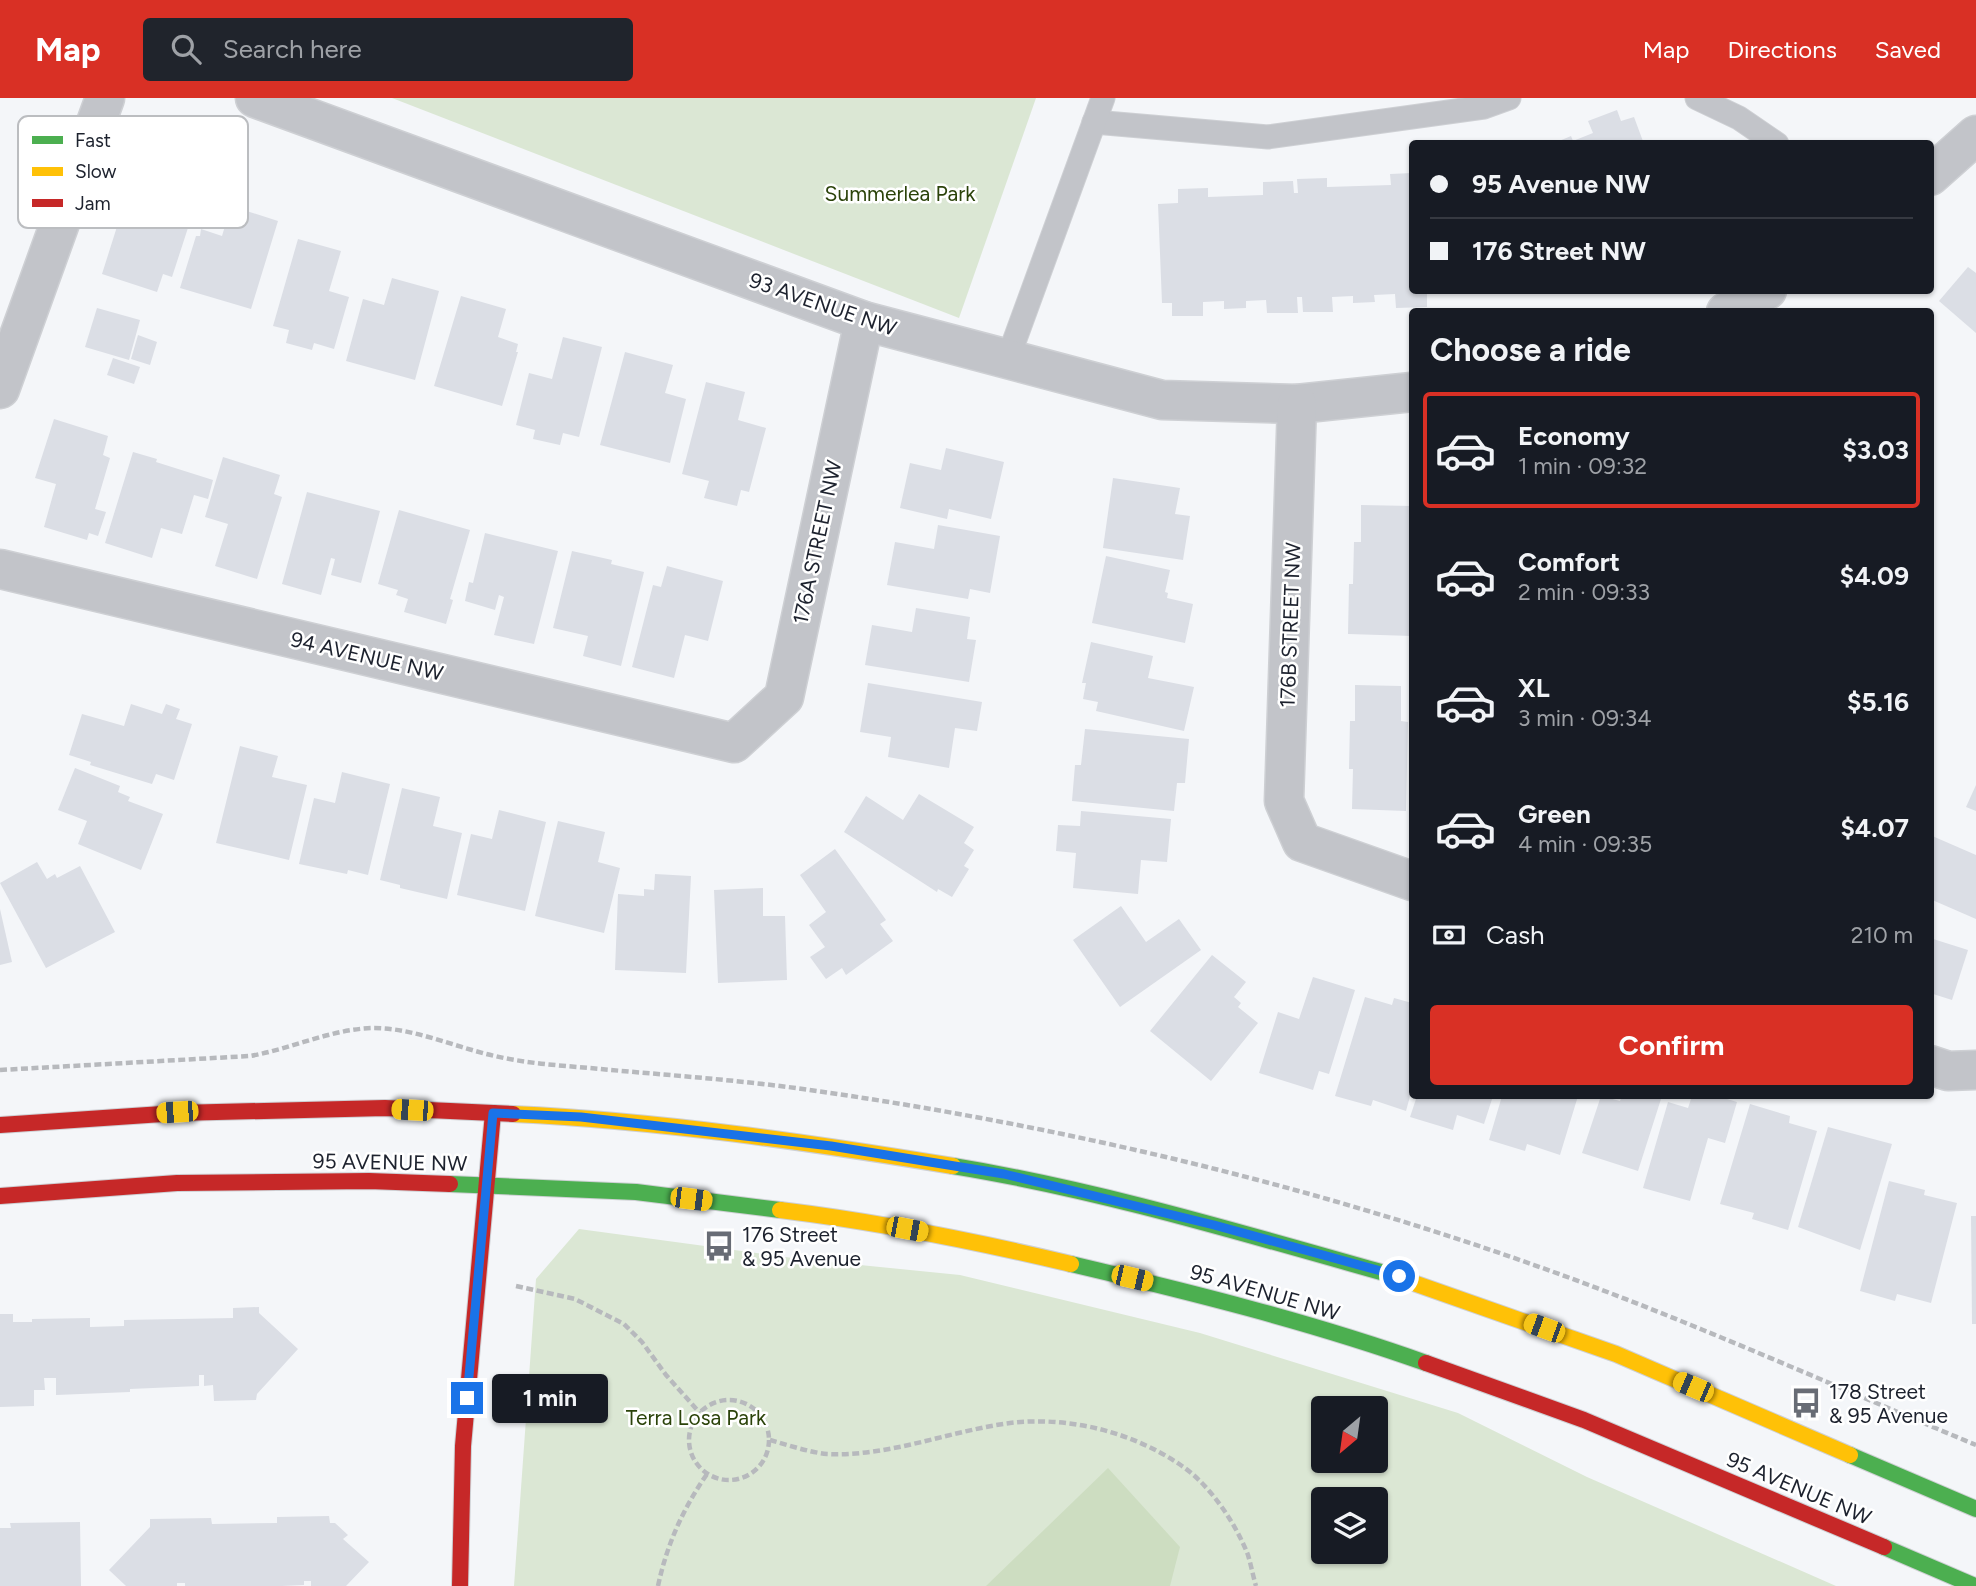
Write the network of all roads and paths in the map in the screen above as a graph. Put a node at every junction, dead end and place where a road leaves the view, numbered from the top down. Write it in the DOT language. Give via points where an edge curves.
graph roads {
  1 [pos="105,98"];
  2 [pos="255,98"];
  3 [pos="1103,98"];
  4 [pos="1509,98"];
  5 [pos="1697,98"];
  6 [pos="99,116"];
  7 [pos="1094,122"];
  8 [pos="1771,140"];
  9 [pos="1974,140"];
  10 [pos="1934,173"];
  11 [pos="58,228"];
  12 [pos="1760,294"];
  13 [pos="1733,308"];
  14 [pos="864,321"];
  15 [pos="1007,361"];
  16 [pos="0,389"];
  17 [pos="1409,392"];
  18 [pos="1297,404"];
  19 [pos="0,569"];
  20 [pos="734,743"];
  21 [pos="1409,880"];
  22 [pos="1934,1066"];
  23 [pos="1976,1070"];
  24 [pos="493,1113"];
  25 [pos="0,1125"];
  26 [pos="485,1185"];
  27 [pos="0,1196"];
  28 [pos="477,1278"];
  29 [pos="700,1413"];
  30 [pos="769,1440"];
  31 [pos="707,1474"];
  32 [pos="1976,1509"];
  33 [pos="1864,1539"];
  34 [pos="1900,1570"];
  35 [pos="460,1586"];
  36 [pos="658,1586"];
  37 [pos="1256,1586"];
  38 [pos="1975,1586"];
  1 -- 6 [label="street"];
  2 -- 14 [label="street, 93 AVENUE NW"];
  3 -- 7 [label="lane"];
  4 -- 7 [label="lane" via="1484,107 1268,137"];
  5 -- 8 [label="lane"];
  7 -- 15 [label="lane"];
  9 -- 10 [label="street"];
  11 -- 16 [label="street"];
  12 -- 13 [label="street"];
  14 -- 15 [label="street, 93 AVENUE NW"];
  14 -- 20 [label="street, 176A STREET NW" via="784,697"];
  15 -- 18 [label="street, 93 AVENUE NW" via="1162,400"];
  17 -- 18 [label="street, 93 AVENUE NW"];
  18 -- 21 [label="street, 176B STREET NW" via="1284,801 1302,842"];
  19 -- 20 [label="street, 94 AVENUE NW"];
  22 -- 23 [label="street"];
  24 -- 25 [label="main road" via="385,1108 177,1112"];
  24 -- 26 [label="main road"];
  24 -- 32 [label="main road" via="581,1117 831,1146 1004,1174 1214,1225 1399,1276 1616,1354"];
  26 -- 27 [label="main road, 95 AVENUE NW" via="177,1183"];
  26 -- 28 [label="main road"];
  26 -- 33 [label="main road, 95 AVENUE NW" via="636,1192 856,1219 1010,1249 1181,1290 1384,1348 1571,1415"];
  28 -- 29 [label="path" via="575,1299 624,1324"];
  28 -- 35 [label="main road" via="463,1446"];
  29 -- 30 [label="path" via="718,1402 744,1403 764,1420"];
  29 -- 31 [label="path" via="689,1441 691,1453"];
  30 -- 31 [label="path" via="765,1459 746,1477 719,1480"];
  30 -- 37 [label="path" via="824,1454 848,1454 1012,1423 1085,1424 1115,1433 1183,1466 1230,1522 1248,1555"];
  31 -- 36 [label="path" via="675,1531"];
  33 -- 34 [label="main road"];
  33 -- 38 [label="main road, 95 AVENUE NW"];
}
